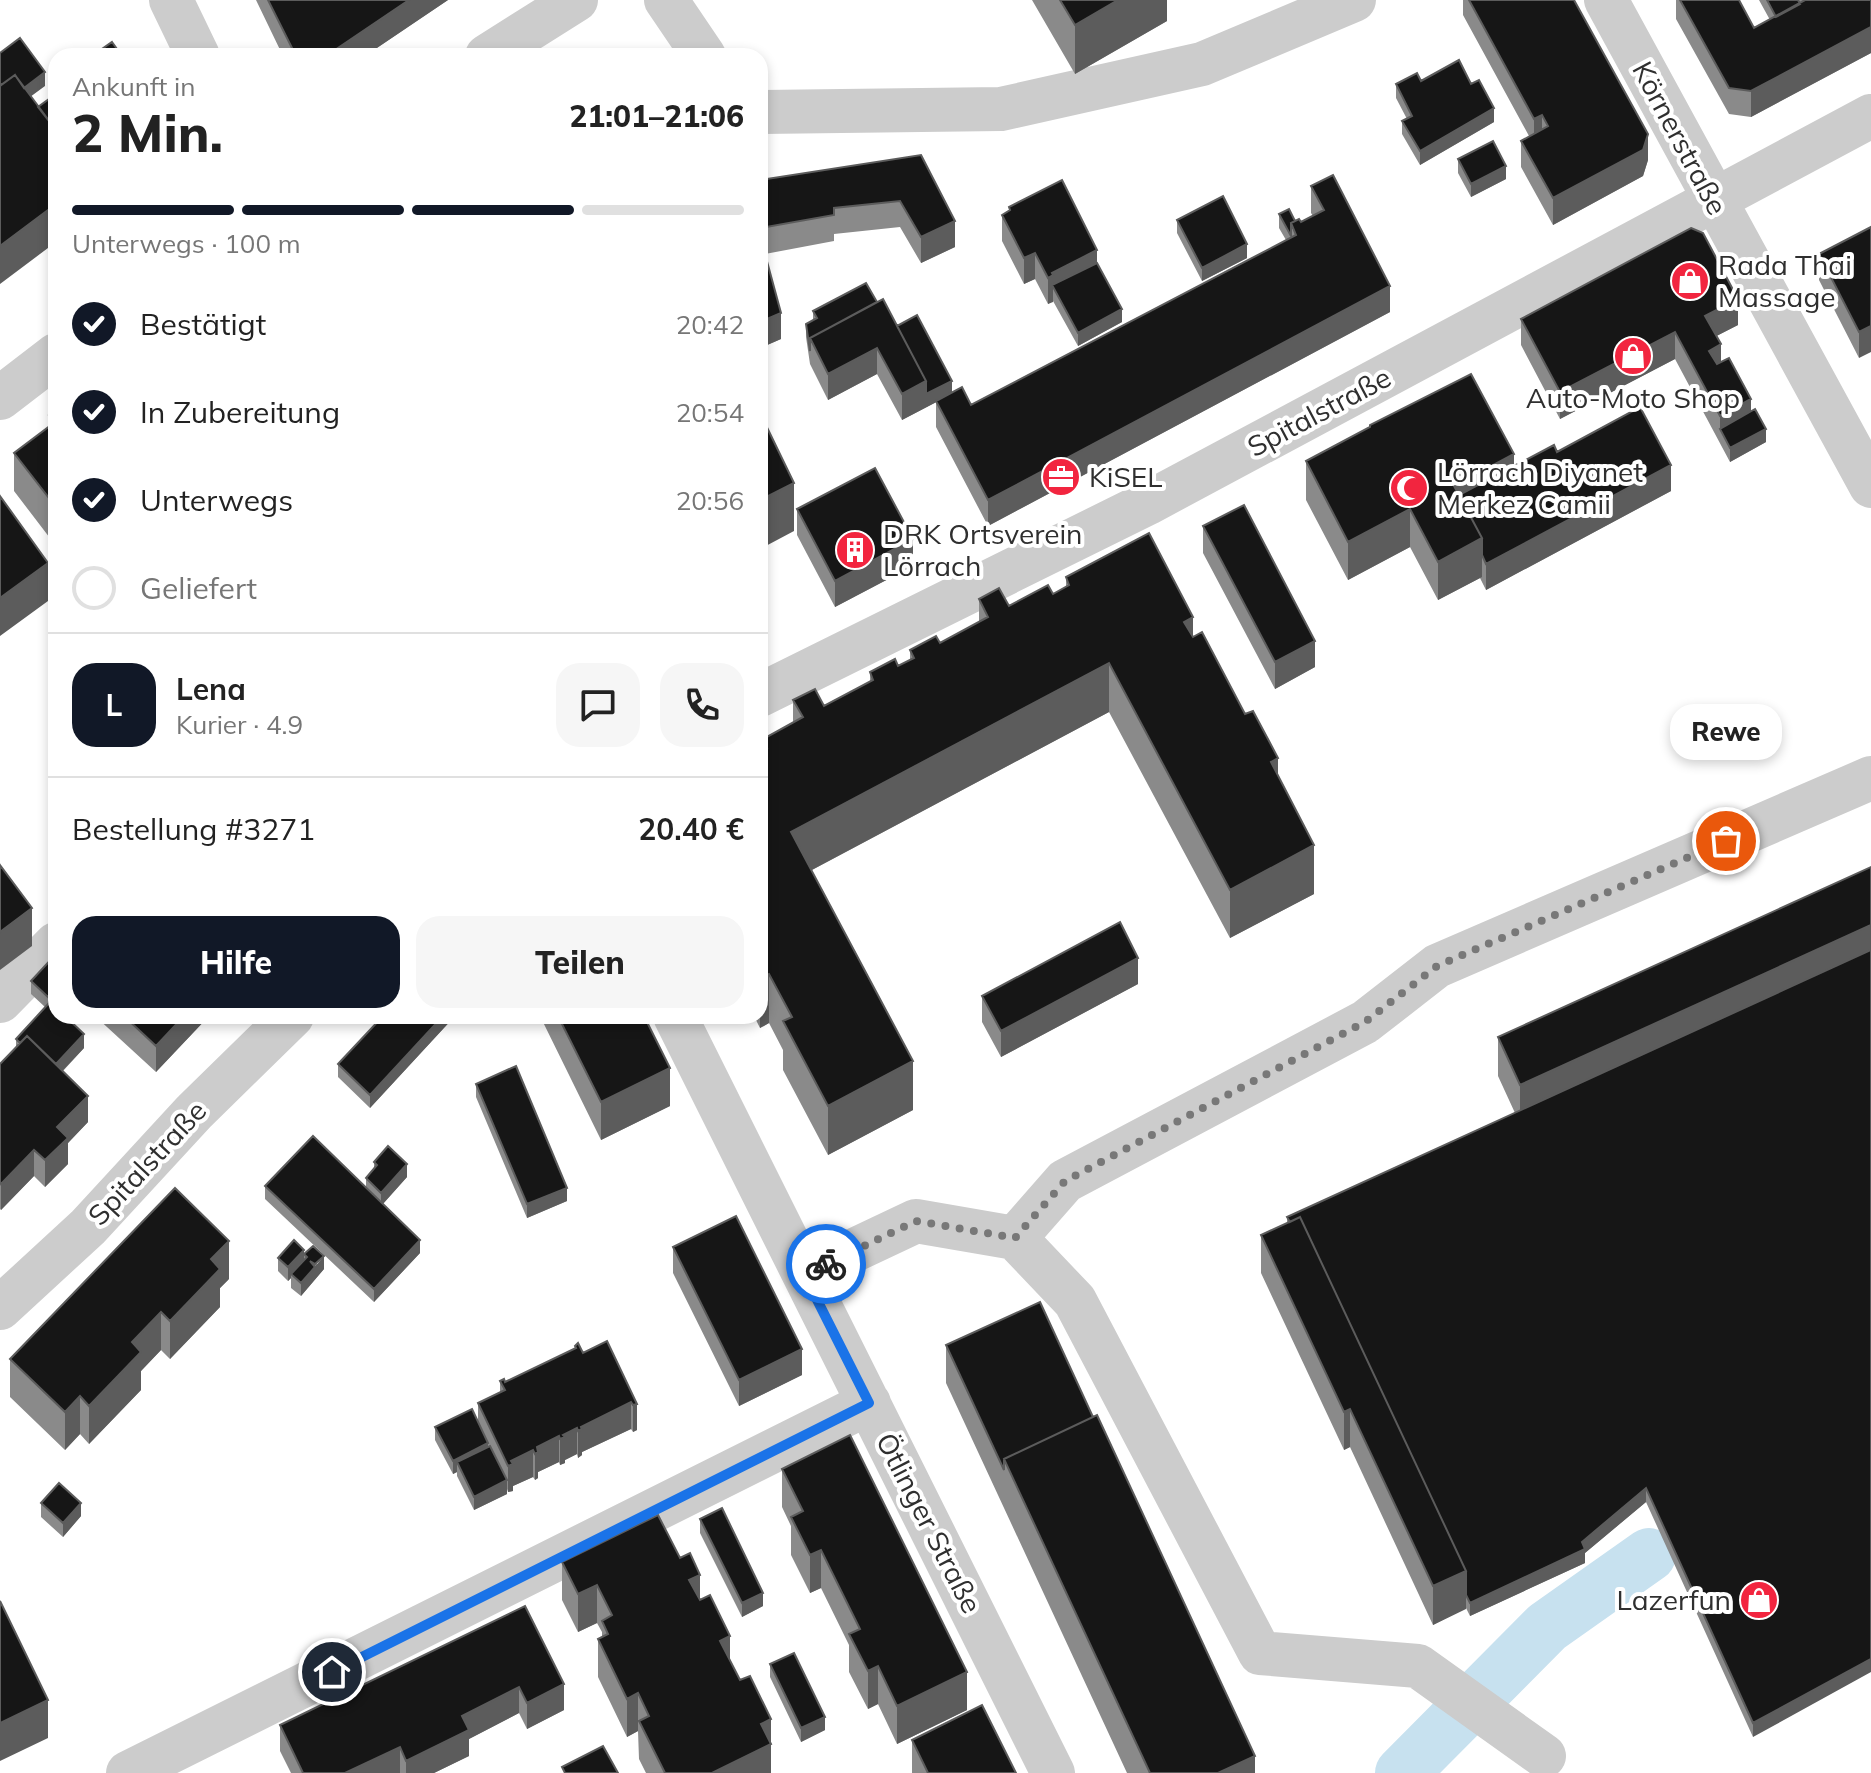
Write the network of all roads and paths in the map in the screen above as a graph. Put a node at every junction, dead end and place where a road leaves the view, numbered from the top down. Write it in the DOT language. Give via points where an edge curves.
graph roads {
  1 [pos="171,0"];
  2 [pos="576,0"];
  3 [pos="666,0"];
  4 [pos="1354,0"];
  5 [pos="1606,0"];
  6 [pos="194,48"];
  7 [pos="500,48"];
  8 [pos="699,48"];
  9 [pos="768,112"];
  10 [pos="1871,116"];
  11 [pos="1714,201"];
  12 [pos="48,361"];
  13 [pos="0,398"];
  14 [pos="1871,486"];
  15 [pos="768,691"];
  16 [pos="1871,778"];
  17 [pos="48,952"];
  18 [pos="0,1001"];
  19 [pos="284,1024"];
  20 [pos="679,1024"];
  21 [pos="1015,1238"];
  22 [pos="804,1274"];
  23 [pos="0,1308"];
  24 [pos="869,1403"];
  25 [pos="1544,1756"];
  26 [pos="128,1773"];
  27 [pos="1053,1773"];
  1 -- 6 [label="street"];
  2 -- 7 [label="street"];
  3 -- 8 [label="street"];
  4 -- 9 [label="street" via="1202,64 1001,109"];
  5 -- 11 [label="street, Körnerstraße"];
  10 -- 11 [label="street, Spitalstraße"];
  11 -- 14 [label="street, Körnerstraße"];
  11 -- 15 [label="street, Spitalstraße" via="1148,503"];
  12 -- 13 [label="street"];
  16 -- 21 [label="street" via="1437,966 1365,1022 1065,1181"];
  17 -- 18 [label="street"];
  19 -- 23 [label="street, Spitalstraße" via="88,1227"];
  20 -- 22 [label="street, Ötlinger Straße"];
  21 -- 22 [label="street" via="916,1221"];
  21 -- 25 [label="street" via="1075,1301 1260,1653 1418,1666"];
  22 -- 24 [label="street, Ötlinger Straße"];
  24 -- 26 [label="street"];
  24 -- 27 [label="street, Ötlinger Straße"];
}
